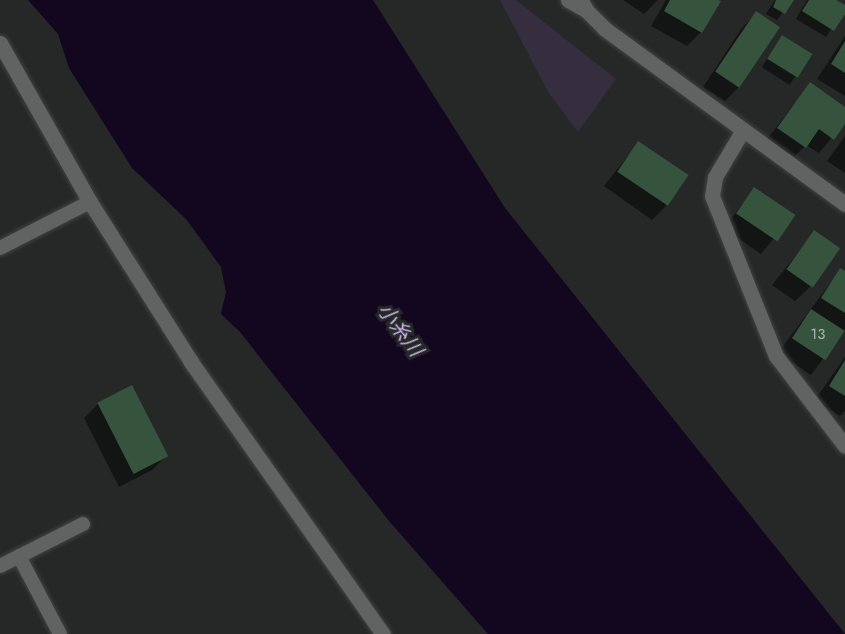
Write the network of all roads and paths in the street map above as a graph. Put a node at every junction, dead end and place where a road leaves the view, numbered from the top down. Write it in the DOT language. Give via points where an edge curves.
graph roads {
  1 [pos="568,0"];
  2 [pos="583,5"];
  3 [pos="0,43"];
  4 [pos="743,130"];
  5 [pos="90,202"];
  6 [pos="845,204"];
  7 [pos="0,248"];
  8 [pos="845,446"];
  9 [pos="83,524"];
  10 [pos="19,556"];
  11 [pos="0,566"];
  12 [pos="60,634"];
  13 [pos="383,634"];
  1 -- 2 [label="street"];
  2 -- 4 [label="street"];
  3 -- 5 [label="street"];
  4 -- 6 [label="street"];
  4 -- 8 [label="street" via="716,177 712,196 776,356"];
  5 -- 7 [label="lane"];
  5 -- 13 [label="street" via="191,362"];
  9 -- 10 [label="lane"];
  10 -- 11 [label="lane"];
  10 -- 12 [label="lane"];
}
